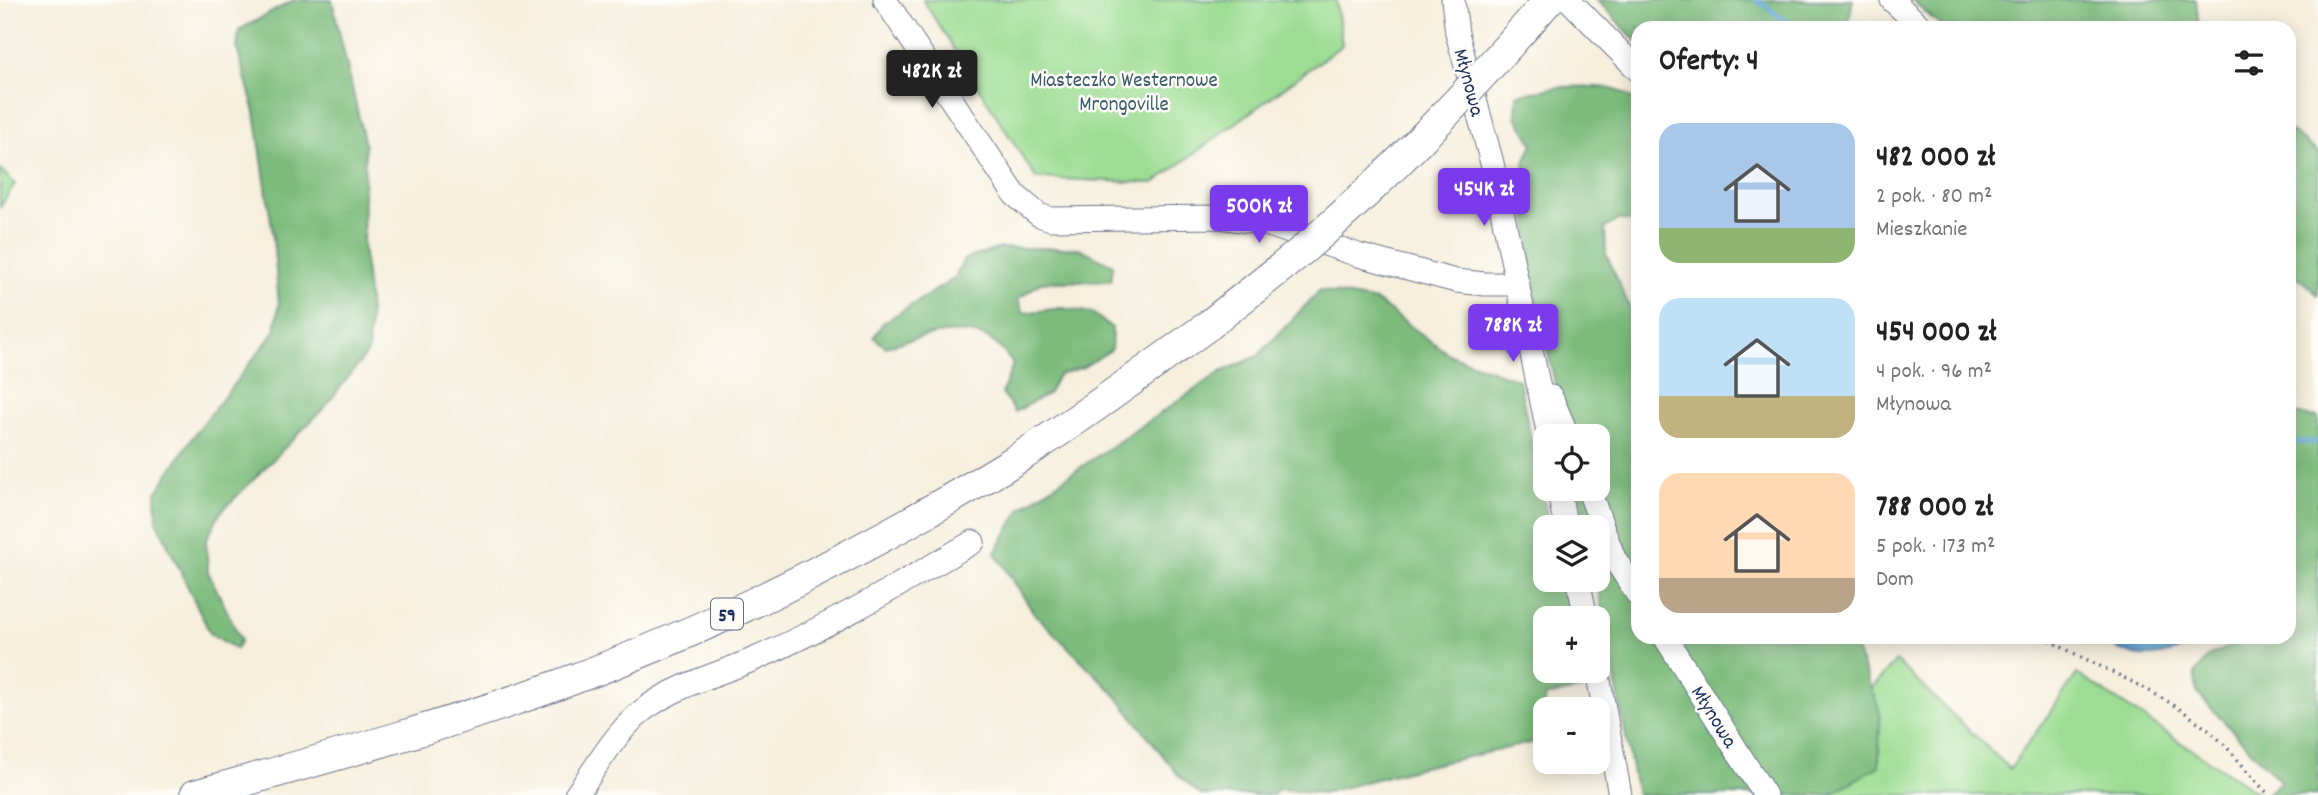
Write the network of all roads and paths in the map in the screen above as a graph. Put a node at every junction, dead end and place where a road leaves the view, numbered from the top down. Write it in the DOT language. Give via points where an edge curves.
graph roads {
  1 [pos="885,0"];
  2 [pos="1453,0"];
  3 [pos="1549,0"];
  4 [pos="1569,0"];
  5 [pos="1892,0"];
  6 [pos="1914,21"];
  7 [pos="1631,63"];
  8 [pos="1518,284"];
  9 [pos="1542,396"];
  10 [pos="1547,424"];
  11 [pos="1563,424"];
  12 [pos="1593,501"];
  13 [pos="973,542"];
  14 [pos="1631,584"];
  15 [pos="1669,644"];
  16 [pos="2057,644"];
  17 [pos="1599,683"];
  18 [pos="195,795"];
  19 [pos="576,795"];
  20 [pos="1620,795"];
  21 [pos="1765,795"];
  22 [pos="2270,795"];
  1 -- 8 [label="street" via="1015,195 1039,215 1065,221 1219,217 1266,224 1457,281"];
  2 -- 8 [label="street, Młynowa"];
  3 -- 18 [label="main road, 59, bridge" via="1441,119 1306,247 1209,325 1010,463 815,573 559,685"];
  4 -- 7 [label="street"];
  5 -- 6 [label="street"];
  8 -- 9 [label="street, Młynowa"];
  9 -- 10 [label="street, Młynowa"];
  9 -- 11 [label="street" via="1553,399"];
  12 -- 14 [label="street" via="1614,558"];
  13 -- 19 [label="street" via="869,602 644,709"];
  15 -- 21 [label="street, Młynowa"];
  16 -- 22 [label="path" via="2172,704 2215,736"];
  17 -- 20 [label="street"];
}
